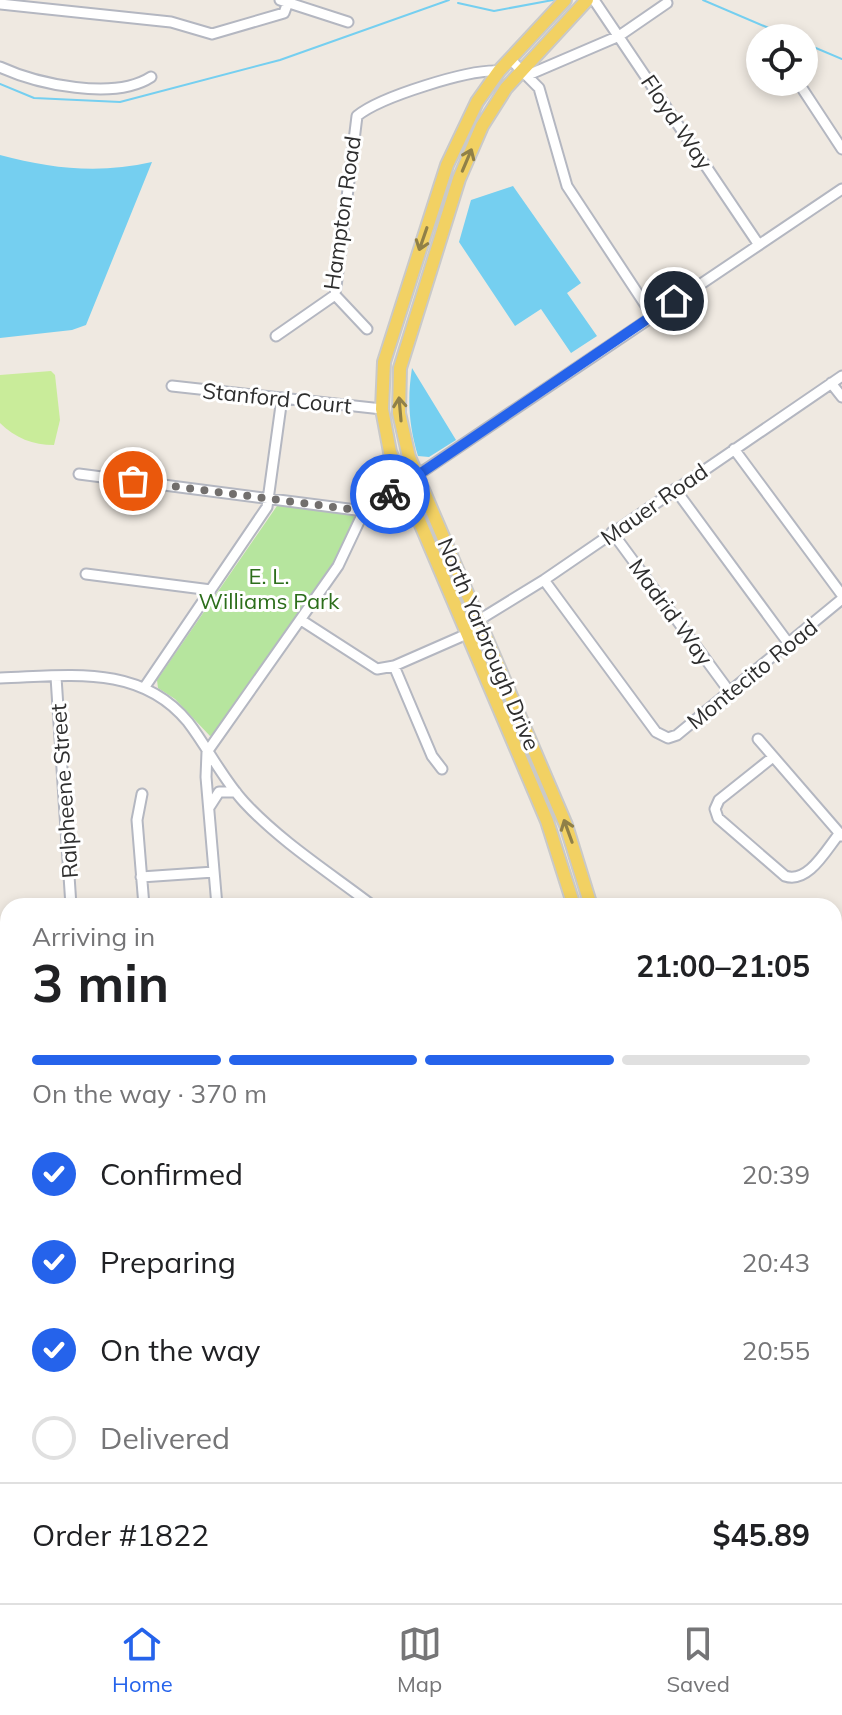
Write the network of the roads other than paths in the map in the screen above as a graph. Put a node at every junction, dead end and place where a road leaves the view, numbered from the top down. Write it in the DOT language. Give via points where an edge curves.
graph roads {
  1 [pos="587,0"];
  2 [pos="594,0"];
  3 [pos="284,1"];
  4 [pos="562,3"];
  5 [pos="667,3"];
  6 [pos="0,4"];
  7 [pos="348,22"];
  8 [pos="619,36"];
  9 [pos="510,59"];
  10 [pos="0,67"];
  11 [pos="499,71"];
  12 [pos="524,72"];
  13 [pos="151,77"];
  14 [pos="807,96"];
  15 [pos="842,149"];
  16 [pos="842,189"];
  17 [pos="759,245"];
  18 [pos="335,295"];
  19 [pos="652,315"];
  20 [pos="367,329"];
  21 [pos="276,336"];
  22 [pos="842,376"];
  23 [pos="831,383"];
  24 [pos="172,386"];
  25 [pos="842,397"];
  26 [pos="282,398"];
  27 [pos="382,409"];
  28 [pos="734,449"];
  29 [pos="79,474"];
  30 [pos="417,476"];
  31 [pos="404,486"];
  32 [pos="675,489"];
  33 [pos="271,498"];
  34 [pos="364,511"];
  35 [pos="612,532"];
  36 [pos="86,574"];
  37 [pos="544,580"];
  38 [pos="211,590"];
  39 [pos="842,597"];
  40 [pos="301,620"];
  41 [pos="479,620"];
  42 [pos="467,634"];
  43 [pos="789,644"];
  44 [pos="394,666"];
  45 [pos="56,677"];
  46 [pos="0,678"];
  47 [pos="144,688"];
  48 [pos="729,691"];
  49 [pos="758,739"];
  50 [pos="207,752"];
  51 [pos="773,757"];
  52 [pos="442,769"];
  53 [pos="236,792"];
  54 [pos="142,794"];
  55 [pos="209,809"];
  56 [pos="840,835"];
  57 [pos="214,872"];
  58 [pos="141,877"];
  59 [pos="584,882"];
  60 [pos="569,886"];
  61 [pos="70,898"];
  62 [pos="143,898"];
  63 [pos="216,898"];
  64 [pos="363,898"];
  65 [pos="572,898"];
  66 [pos="589,898"];
  1 -- 12 [label="main road, North Yarbrough Drive"];
  2 -- 8 [label="street, Floyd Way"];
  3 -- 6 [label="street" via="284,13 212,34 158,20"];
  3 -- 7 [label="street"];
  4 -- 9 [label="main road, North Yarbrough Drive"];
  5 -- 8 [label="street"];
  8 -- 12 [label="street"];
  8 -- 17 [label="street, Floyd Way"];
  9 -- 11 [label="main road, North Yarbrough Drive"];
  9 -- 12 [label="street"];
  10 -- 13 [label="street" via="35,82 94,87 142,83"];
  11 -- 18 [label="street, Hampton Road" via="443,80 357,116"];
  11 -- 27 [label="main road, North Yarbrough Drive, one-way" via="467,121 439,186 388,346"];
  12 -- 19 [label="street" via="539,88 567,186"];
  30 -- 12 [label="main road, North Yarbrough Drive, one-way" via="399,413 404,346 470,151 494,106"];
  14 -- 15 [label="street"];
  16 -- 17 [label="street"];
  17 -- 19 [label="street"];
  18 -- 20 [label="street"];
  18 -- 21 [label="street, Hampton Road"];
  19 -- 30 [label="street"];
  22 -- 23 [label="street, Mauer Road"];
  23 -- 25 [label="street"];
  23 -- 28 [label="street, Mauer Road"];
  24 -- 26 [label="street, Stanford Court"];
  26 -- 27 [label="street, Stanford Court"];
  26 -- 33 [label="street"];
  27 -- 31 [label="main road, North Yarbrough Drive" via="390,452"];
  28 -- 32 [label="street, Mauer Road"];
  28 -- 39 [label="street"];
  29 -- 33 [label="street"];
  30 -- 31 [label="street"];
  30 -- 41 [label="main road, North Yarbrough Drive"];
  31 -- 34 [label="street"];
  31 -- 42 [label="main road, North Yarbrough Drive"];
  32 -- 35 [label="street, Mauer Road"];
  32 -- 43 [label="street"];
  33 -- 34 [label="street"];
  33 -- 38 [label="street"];
  34 -- 40 [label="street" via="352,542"];
  35 -- 37 [label="street, Mauer Road"];
  35 -- 48 [label="street, Madrid Way"];
  36 -- 38 [label="street"];
  37 -- 41 [label="street, Mauer Road"];
  37 -- 48 [label="street, Montecito Road" via="660,735 677,735"];
  38 -- 47 [label="street"];
  39 -- 43 [label="street, Montecito Road"];
  40 -- 44 [label="street" via="371,667"];
  40 -- 50 [label="street"];
  41 -- 42 [label="street, Mauer Road"];
  59 -- 41 [label="main road, North Yarbrough Drive, one-way" via="566,825"];
  42 -- 44 [label="street"];
  42 -- 60 [label="main road, North Yarbrough Drive"];
  43 -- 48 [label="street, Montecito Road"];
  44 -- 52 [label="street"];
  45 -- 46 [label="street"];
  45 -- 47 [label="street" via="97,675"];
  45 -- 61 [label="street, Ralpheene Street"];
  47 -- 50 [label="street" via="175,708"];
  49 -- 51 [label="street"];
  50 -- 53 [label="street"];
  50 -- 55 [label="street"];
  51 -- 56 [label="street"];
  51 -- 56 [label="street" via="719,800 718,818 793,878 804,875"];
  53 -- 55 [label="street" via="217,793"];
  53 -- 64 [label="street" via="272,828"];
  54 -- 58 [label="street" via="137,820"];
  55 -- 57 [label="street"];
  57 -- 58 [label="street"];
  57 -- 63 [label="street"];
  58 -- 62 [label="street"];
  59 -- 60 [label="main road"];
  59 -- 66 [label="main road, North Yarbrough Drive"];
  60 -- 65 [label="main road, North Yarbrough Drive"];
}
